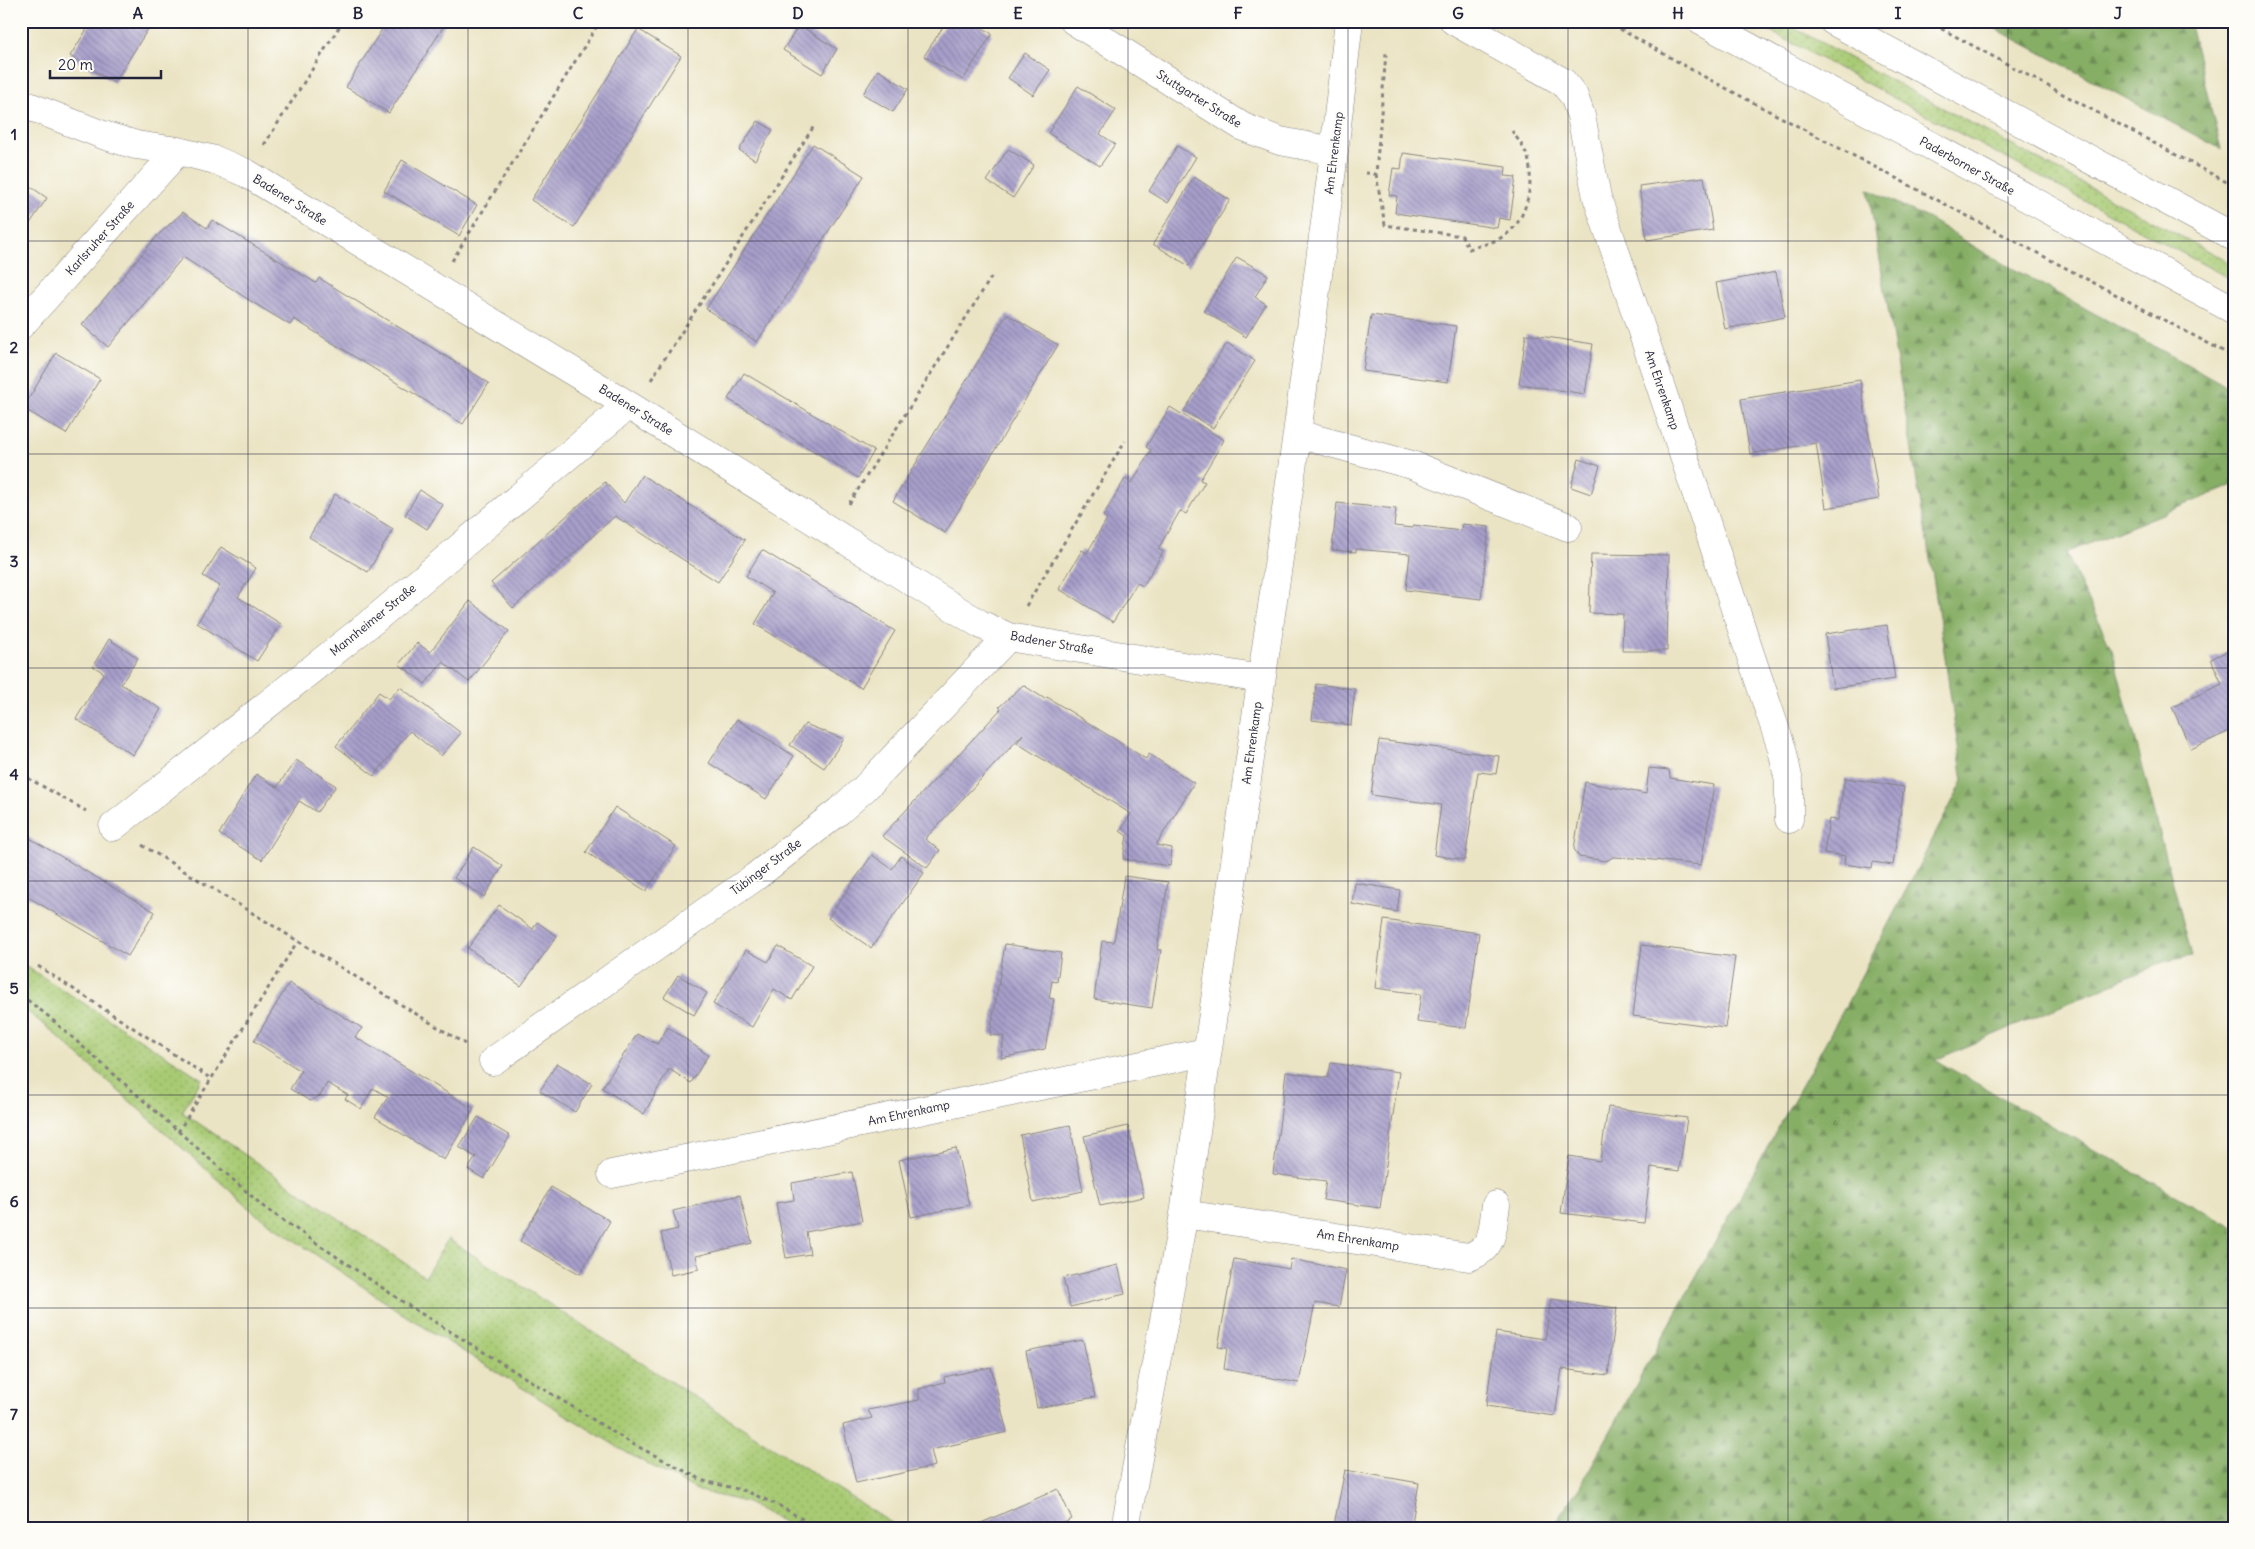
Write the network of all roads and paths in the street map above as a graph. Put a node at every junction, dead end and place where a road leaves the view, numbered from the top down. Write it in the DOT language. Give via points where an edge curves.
graph roads {
  1 [pos="343,21"];
  2 [pos="600,21"];
  3 [pos="1074,21"];
  4 [pos="1349,21"];
  5 [pos="1454,21"];
  6 [pos="1606,21"];
  7 [pos="1701,21"];
  8 [pos="1833,21"];
  9 [pos="1927,21"];
  10 [pos="1386,53"];
  11 [pos="21,103"];
  12 [pos="814,126"];
  13 [pos="1512,131"];
  14 [pos="178,151"];
  15 [pos="1333,160"];
  16 [pos="246,173"];
  17 [pos="1376,174"];
  18 [pos="2234,186"];
  19 [pos="2234,236"];
  20 [pos="992,276"];
  21 [pos="435,289"];
  22 [pos="2234,310"];
  23 [pos="21,325"];
  24 [pos="2234,357"];
  25 [pos="628,405"];
  26 [pos="1297,434"];
  27 [pos="1124,442"];
  28 [pos="1568,527"];
  29 [pos="831,533"];
  30 [pos="1008,636"];
  31 [pos="1261,679"];
  32 [pos="21,774"];
  33 [pos="1789,819"];
  34 [pos="113,827"];
  35 [pos="297,942"];
  36 [pos="38,966"];
  37 [pos="21,995"];
  38 [pos="1206,1052"];
  39 [pos="493,1061"];
  40 [pos="210,1078"];
  41 [pos="178,1132"];
  42 [pos="612,1174"];
  43 [pos="1496,1205"];
  44 [pos="1184,1214"];
  45 [pos="818,1528"];
  46 [pos="1125,1528"];
  1 -- 16 [label="path"];
  2 -- 21 [label="path"];
  3 -- 15 [label="street, Stuttgarter Straße" via="1243,127"];
  4 -- 15 [label="street, Am Ehrenkamp"];
  5 -- 33 [label="street, Am Ehrenkamp" via="1563,82 1574,96 1597,197 1782,749 1789,782"];
  6 -- 24 [label="path" via="1701,75"];
  7 -- 22 [label="street, Paderborner Straße"];
  8 -- 19 [label="street"];
  9 -- 18 [label="path"];
  10 -- 17 [label="path"];
  11 -- 14 [label="street, Badener Straße" via="103,135 136,145"];
  12 -- 25 [label="path" via="657,373"];
  13 -- 17 [label="path" via="1529,160 1527,202 1519,223 1495,241 1469,249 1462,236 1385,225"];
  14 -- 16 [label="street, Badener Straße" via="215,160"];
  14 -- 23 [label="street, Karlsruher Straße"];
  15 -- 17 [label="path"];
  15 -- 26 [label="street, Am Ehrenkamp"];
  16 -- 21 [label="street, Badener Straße"];
  20 -- 29 [label="path"];
  21 -- 25 [label="street, Badener Straße"];
  25 -- 29 [label="street, Badener Straße"];
  25 -- 34 [label="street, Mannheimer Straße" via="374,620"];
  26 -- 28 [label="street" via="1412,465"];
  26 -- 31 [label="street, Am Ehrenkamp"];
  27 -- 30 [label="path"];
  29 -- 30 [label="street, Badener Straße" via="980,624"];
  30 -- 31 [label="street, Badener Straße"];
  30 -- 39 [label="street, Tübinger Straße" via="865,788 839,811 755,877"];
  31 -- 38 [label="street, Am Ehrenkamp"];
  32 -- 34 [label="path"];
  34 -- 35 [label="path"];
  35 -- 39 [label="path"];
  35 -- 40 [label="path"];
  36 -- 40 [label="path"];
  37 -- 41 [label="path"];
  38 -- 42 [label="street, Am Ehrenkamp"];
  38 -- 44 [label="street, Am Ehrenkamp"];
  40 -- 41 [label="path"];
  41 -- 45 [label="path" via="265,1208 417,1311 631,1443 704,1482 746,1491"];
  43 -- 44 [label="street, Am Ehrenkamp" via="1490,1243 1480,1253 1469,1257"];
  44 -- 46 [label="street, Am Ehrenkamp"];
}
